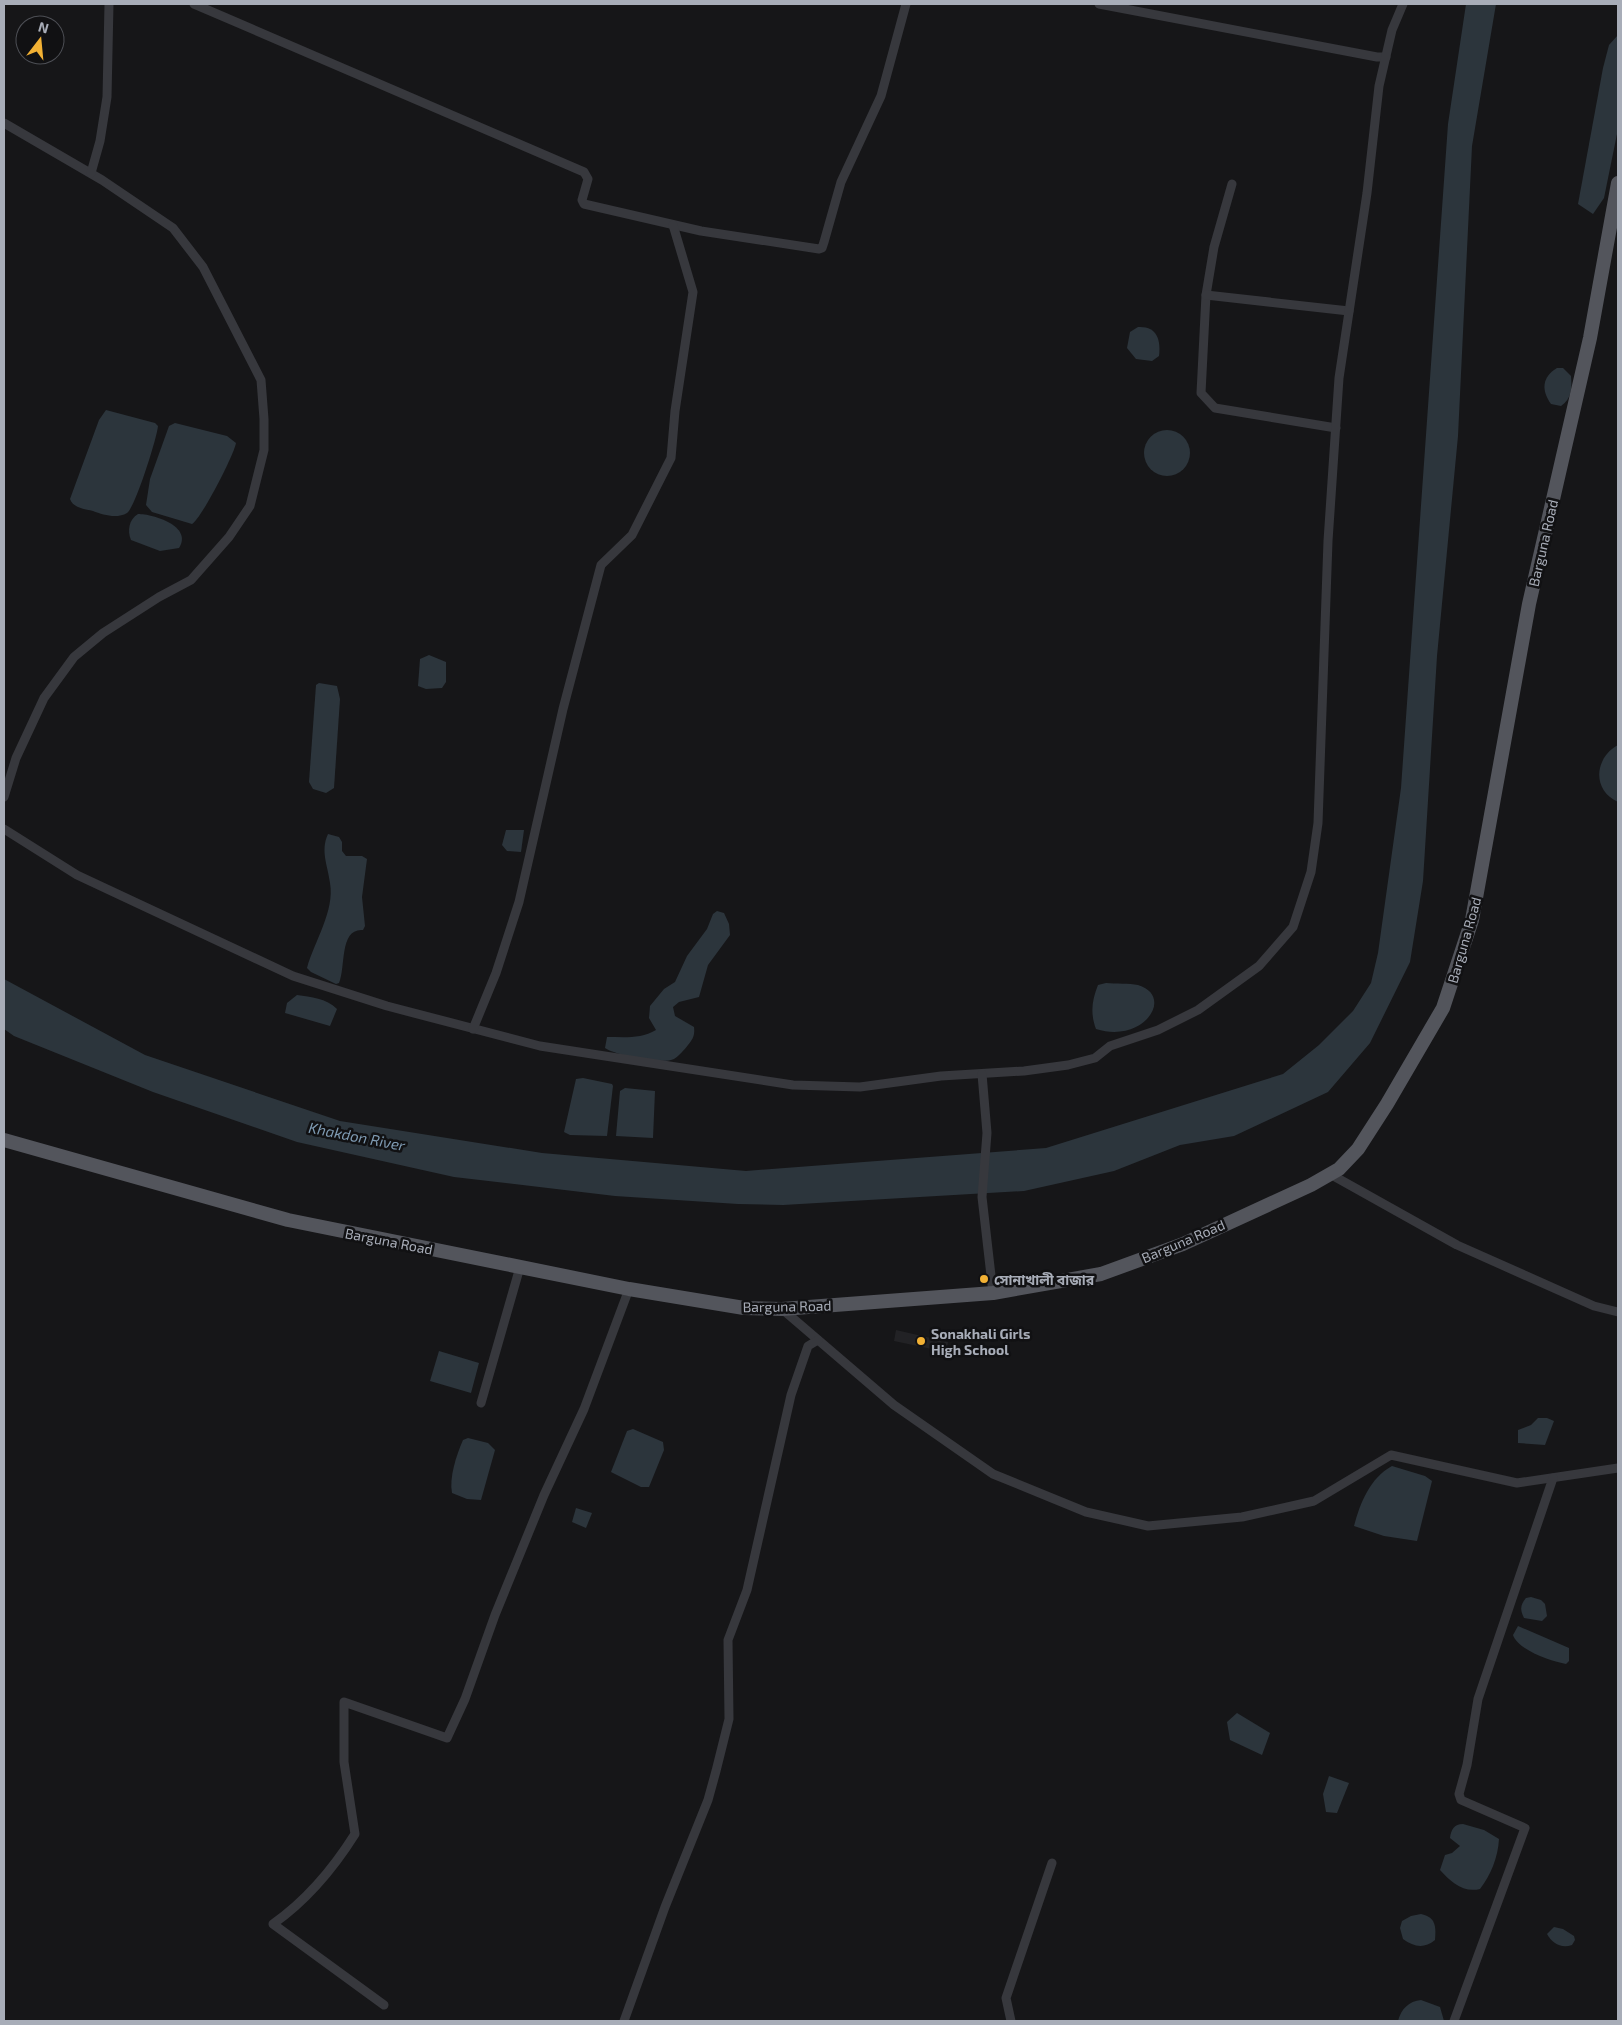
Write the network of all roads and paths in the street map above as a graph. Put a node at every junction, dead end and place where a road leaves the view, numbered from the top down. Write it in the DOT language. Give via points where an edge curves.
graph roads {
  1 [pos="109,4"];
  2 [pos="194,4"];
  3 [pos="906,4"];
  4 [pos="1099,4"];
  5 [pos="1403,4"];
  6 [pos="1386,57"];
  7 [pos="4,123"];
  8 [pos="91,173"];
  9 [pos="1618,183"];
  10 [pos="1232,184"];
  11 [pos="673,225"];
  12 [pos="1206,295"];
  13 [pos="1349,311"];
  14 [pos="1336,428"];
  15 [pos="4,798"];
  16 [pos="4,829"];
  17 [pos="473,1029"];
  18 [pos="982,1074"];
  19 [pos="4,1140"];
  20 [pos="1330,1174"];
  21 [pos="520,1267"];
  22 [pos="629,1289"];
  23 [pos="994,1293"];
  24 [pos="782,1309"];
  25 [pos="1618,1312"];
  26 [pos="818,1340"];
  27 [pos="481,1403"];
  28 [pos="1618,1468"];
  29 [pos="1553,1478"];
  30 [pos="1052,1863"];
  31 [pos="384,2005"];
  32 [pos="624,2021"];
  33 [pos="1011,2021"];
  34 [pos="1454,2021"];
  1 -- 8 [label="street" via="107,97"];
  2 -- 11 [label="street" via="584,172 588,179 582,200 584,204"];
  3 -- 11 [label="street" via="881,96 841,182 822,248"];
  4 -- 6 [label="street" via="1257,36"];
  5 -- 6 [label="street" via="1392,30"];
  6 -- 13 [label="street" via="1379,86"];
  7 -- 8 [label="street"];
  8 -- 15 [label="street" via="172,228 203,267 261,380 264,450 250,506 229,537 190,580 103,633 74,658 49,691 16,758"];
  9 -- 20 [label="main road, Barguna Road" via="1590,338 1529,604 1472,920 1444,1008 1358,1150"];
  10 -- 12 [label="street" via="1214,247"];
  11 -- 17 [label="street" via="693,292 675,411 672,458 632,535 601,564 562,710 519,902 496,973"];
  12 -- 13 [label="street"];
  12 -- 14 [label="street" via="1201,393 1215,408"];
  13 -- 14 [label="street" via="1339,378"];
  14 -- 18 [label="street" via="1328,541 1318,823 1311,872 1293,927 1259,966 1198,1010 1158,1030 1110,1046 1095,1058 1024,1071"];
  16 -- 17 [label="street" via="77,875 293,976"];
  17 -- 18 [label="street" via="540,1046 793,1085 860,1087"];
  18 -- 23 [label="street" via="987,1133 982,1197"];
  19 -- 21 [label="main road, Barguna Road" via="288,1220"];
  20 -- 23 [label="main road, Barguna Road" via="1183,1244 1101,1274"];
  20 -- 25 [label="street" via="1457,1245 1594,1306"];
  21 -- 22 [label="main road, Barguna Road"];
  21 -- 27 [label="street"];
  22 -- 24 [label="main road, Barguna Road" via="705,1304"];
  22 -- 31 [label="street" via="584,1409 544,1495 447,1738 344,1702 344,1762 355,1834 338,1861 295,1909 273,1924"];
  23 -- 24 [label="main road, Barguna Road"];
  24 -- 26 [label="street"];
  26 -- 29 [label="street" via="894,1405 993,1474 1086,1512 1148,1526 1242,1517 1314,1501 1391,1455 1517,1483"];
  26 -- 32 [label="street" via="808,1346 791,1395 747,1590 728,1640 729,1719 708,1800"];
  28 -- 29 [label="street"];
  29 -- 34 [label="street" via="1478,1699 1459,1794 1461,1800 1525,1828"];
  30 -- 33 [label="street" via="1006,1998"];
}
